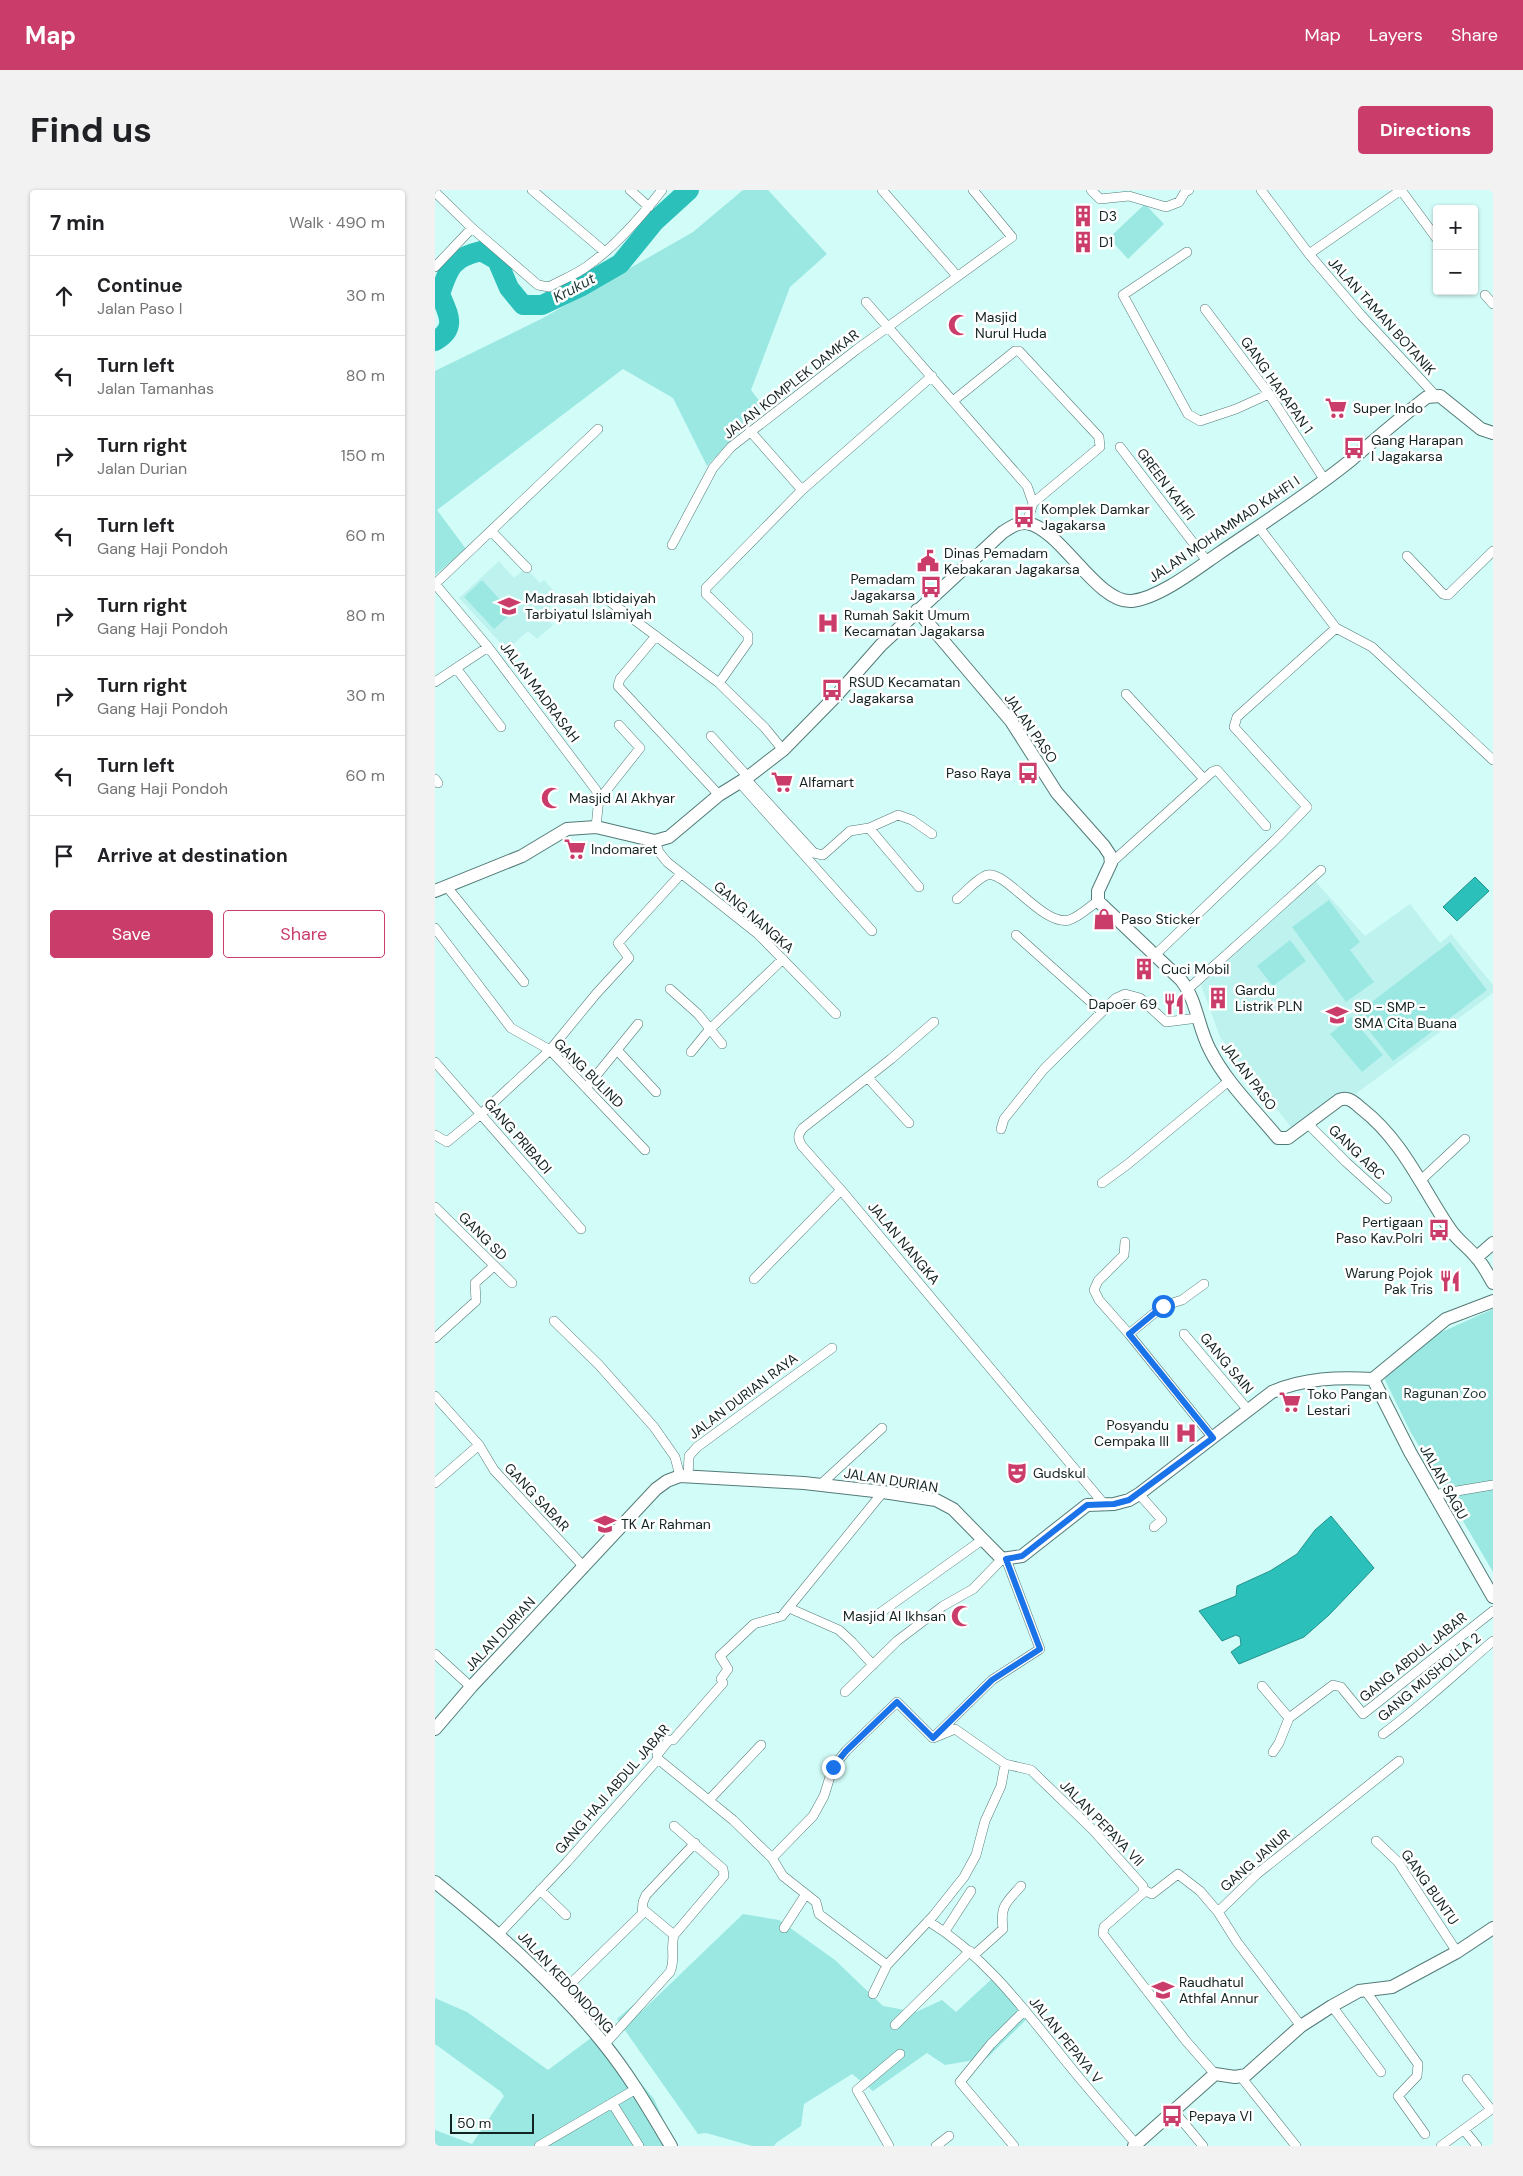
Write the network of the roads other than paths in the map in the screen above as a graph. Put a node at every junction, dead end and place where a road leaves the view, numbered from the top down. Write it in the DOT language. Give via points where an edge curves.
graph roads {
  1 [pos="532,190"];
  2 [pos="630,190"];
  3 [pos="662,190"];
  4 [pos="882,190"];
  5 [pos="973,190"];
  6 [pos="1091,190"];
  7 [pos="1175,190"];
  8 [pos="1261,190"];
  9 [pos="1401,190"];
  10 [pos="1187,191"];
  11 [pos="435,192"];
  12 [pos="649,207"];
  13 [pos="472,228"];
  14 [pos="1433,234"];
  15 [pos="605,252"];
  16 [pos="1187,252"];
  17 [pos="1309,254"];
  18 [pos="435,267"];
  19 [pos="957,276"];
  20 [pos="1485,295"];
  21 [pos="866,302"];
  22 [pos="1493,304"];
  23 [pos="1205,309"];
  24 [pos="888,328"];
  25 [pos="932,376"];
  26 [pos="1269,394"];
  27 [pos="1435,395"];
  28 [pos="953,401"];
  29 [pos="598,429"];
  30 [pos="750,431"];
  31 [pos="1493,433"];
  32 [pos="1120,447"];
  33 [pos="1324,479"];
  34 [pos="802,490"];
  35 [pos="1033,503"];
  36 [pos="1027,523"];
  37 [pos="1259,526"];
  38 [pos="491,531"];
  39 [pos="672,545"];
  40 [pos="1493,551"];
  41 [pos="1407,556"];
  42 [pos="1207,561"];
  43 [pos="527,568"];
  44 [pos="435,584"];
  45 [pos="609,600"];
  46 [pos="917,610"];
  47 [pos="1336,628"];
  48 [pos="656,636"];
  49 [pos="488,647"];
  50 [pos="456,668"];
  51 [pos="435,682"];
  52 [pos="719,682"];
  53 [pos="1126,694"];
  54 [pos="619,725"];
  55 [pos="501,727"];
  56 [pos="711,736"];
  57 [pos="783,750"];
  58 [pos="1493,760"];
  59 [pos="744,779"];
  60 [pos="1203,779"];
  61 [pos="719,794"];
  62 [pos="598,802"];
  63 [pos="1266,826"];
  64 [pos="596,827"];
  65 [pos="869,828"];
  66 [pos="932,834"];
  67 [pos="655,841"];
  68 [pos="1111,863"];
  69 [pos="1321,870"];
  70 [pos="681,874"];
  71 [pos="919,887"];
  72 [pos="441,889"];
  73 [pos="957,899"];
  74 [pos="1097,901"];
  75 [pos="435,928"];
  76 [pos="872,931"];
  77 [pos="1016,935"];
  78 [pos="1155,955"];
  79 [pos="783,959"];
  80 [pos="524,982"];
  81 [pos="1188,989"];
  82 [pos="671,990"];
  83 [pos="1102,1012"];
  84 [pos="836,1014"];
  85 [pos="1198,1018"];
  86 [pos="934,1022"];
  87 [pos="638,1024"];
  88 [pos="709,1030"];
  89 [pos="722,1044"];
  90 [pos="550,1050"];
  91 [pos="617,1050"];
  92 [pos="691,1052"];
  93 [pos="435,1062"];
  94 [pos="868,1078"];
  95 [pos="1230,1080"];
  96 [pos="586,1088"];
  97 [pos="656,1092"];
  98 [pos="481,1114"];
  99 [pos="909,1123"];
  100 [pos="1308,1124"];
  101 [pos="1001,1129"];
  102 [pos="435,1135"];
  103 [pos="1465,1139"];
  104 [pos="645,1150"];
  105 [pos="1421,1180"];
  106 [pos="1102,1182"];
  107 [pos="841,1190"];
  108 [pos="1387,1199"];
  109 [pos="435,1207"];
  110 [pos="581,1229"];
  111 [pos="1125,1242"];
  112 [pos="1493,1243"];
  113 [pos="1477,1257"];
  114 [pos="494,1266"];
  115 [pos="754,1279"];
  116 [pos="512,1283"];
  117 [pos="1493,1283"];
  118 [pos="1204,1284"];
  119 [pos="1493,1301"];
  120 [pos="553,1321"];
  121 [pos="1129,1334"];
  122 [pos="1184,1334"];
  123 [pos="435,1338"];
  124 [pos="832,1348"];
  125 [pos="1373,1379"];
  126 [pos="435,1396"];
  127 [pos="1248,1410"];
  128 [pos="882,1428"];
  129 [pos="1213,1438"];
  130 [pos="479,1445"];
  131 [pos="684,1476"];
  132 [pos="435,1483"];
  133 [pos="820,1485"];
  134 [pos="1493,1485"];
  135 [pos="883,1492"];
  136 [pos="1139,1494"];
  137 [pos="1433,1495"];
  138 [pos="1104,1504"];
  139 [pos="1154,1527"];
  140 [pos="982,1540"];
  141 [pos="1004,1559"];
  142 [pos="584,1567"];
  143 [pos="1020,1595"];
  144 [pos="1493,1597"];
  145 [pos="789,1608"];
  146 [pos="1031,1610"];
  147 [pos="1493,1611"];
  148 [pos="873,1618"];
  149 [pos="1493,1640"];
  150 [pos="435,1654"];
  151 [pos="873,1665"];
  152 [pos="1262,1686"];
  153 [pos="471,1687"];
  154 [pos="845,1692"];
  155 [pos="1289,1718"];
  156 [pos="435,1729"];
  157 [pos="1383,1734"];
  158 [pos="933,1738"];
  159 [pos="761,1745"];
  160 [pos="1273,1752"];
  161 [pos="658,1759"];
  162 [pos="1399,1761"];
  163 [pos="1005,1764"];
  164 [pos="709,1800"];
  165 [pos="674,1826"];
  166 [pos="1376,1841"];
  167 [pos="695,1843"];
  168 [pos="772,1858"];
  169 [pos="435,1882"];
  170 [pos="1021,1886"];
  171 [pos="540,1890"];
  172 [pos="1144,1890"];
  173 [pos="971,1891"];
  174 [pos="806,1894"];
  175 [pos="644,1910"];
  176 [pos="1218,1912"];
  177 [pos="566,1915"];
  178 [pos="928,1921"];
  179 [pos="785,1928"];
  180 [pos="1493,1928"];
  181 [pos="945,1931"];
  182 [pos="499,1934"];
  183 [pos="674,1935"];
  184 [pos="1457,1952"];
  185 [pos="972,1953"];
  186 [pos="887,1965"];
  187 [pos="1365,1990"];
  188 [pos="560,1994"];
  189 [pos="873,1994"];
  190 [pos="1332,2006"];
  191 [pos="1025,2010"];
  192 [pos="895,2025"];
  193 [pos="1301,2026"];
  194 [pos="605,2044"];
  195 [pos="900,2054"];
  196 [pos="1381,2072"];
  197 [pos="1215,2074"];
  198 [pos="1241,2077"];
  199 [pos="1467,2079"];
  200 [pos="636,2089"];
  201 [pos="613,2104"];
  202 [pos="1174,2111"];
  203 [pos="1464,2130"];
  204 [pos="1425,2134"];
  205 [pos="949,2136"];
  206 [pos="1135,2145"];
  207 [pos="539,2146"];
  208 [pos="639,2146"];
  209 [pos="671,2146"];
  210 [pos="889,2146"];
  211 [pos="935,2146"];
  212 [pos="1014,2146"];
  213 [pos="1203,2146"];
  214 [pos="1296,2146"];
  215 [pos="1441,2146"];
  216 [pos="1477,2146"];
  1 -- 15 [label="street"];
  2 -- 12 [label="street"];
  3 -- 12 [label="street"];
  4 -- 19 [label="street"];
  5 -- 19 [label="street, JALAN KOMPLEK DAMKAR" via="1012,237"];
  6 -- 10 [label="street" via="1101,199 1129,196 1166,207 1179,202"];
  7 -- 10 [label="street"];
  8 -- 17 [label="street, JALAN TAMAN BOTANIK"];
  9 -- 14 [label="street, JALAN TAMAN BOTANIK"];
  9 -- 17 [label="street, JALAN TAMAN BOTANIK"];
  11 -- 13 [label="street"];
  12 -- 15 [label="street"];
  13 -- 15 [label="street" via="539,284 549,287"];
  13 -- 18 [label="street"];
  16 -- 26 [label="street" via="1123,295 1188,414 1200,420"];
  17 -- 27 [label="street, JALAN TAMAN BOTANIK"];
  19 -- 24 [label="street, JALAN KOMPLEK DAMKAR"];
  20 -- 22 [label="street"];
  21 -- 24 [label="street"];
  23 -- 26 [label="street, GANG HARAPAN 1"];
  24 -- 25 [label="street"];
  24 -- 30 [label="street, JALAN KOMPLEK DAMKAR"];
  25 -- 28 [label="street"];
  25 -- 34 [label="street"];
  26 -- 33 [label="street, GANG HARAPAN 1"];
  27 -- 31 [label="main road" via="1445,399 1481,429"];
  27 -- 33 [label="main road, JALAN MOHAMMAD KAHFI I" via="1427,397"];
  28 -- 35 [label="street" via="1027,486"];
  28 -- 35 [label="street" via="1019,351 1099,438 1100,446"];
  29 -- 38 [label="street, JALAN MADRASAH"];
  30 -- 34 [label="street"];
  30 -- 39 [label="street, JALAN KOMPLEK DAMKAR" via="713,468"];
  32 -- 42 [label="street, GREEN KAHFI"];
  33 -- 37 [label="main road, JALAN MOHAMMAD KAHFI I"];
  34 -- 52 [label="street" via="706,588 706,594 748,635 748,642"];
  35 -- 36 [label="street"];
  36 -- 42 [label="main road, JALAN MOHAMMAD KAHFI I" via="1059,545 1099,586 1119,599 1131,601 1154,595"];
  36 -- 46 [label="main road" via="1016,524 1003,532"];
  37 -- 42 [label="main road, JALAN MOHAMMAD KAHFI I"];
  37 -- 47 [label="street"];
  38 -- 43 [label="street"];
  38 -- 44 [label="street, JALAN MADRASAH"];
  40 -- 41 [label="street" via="1448,595 1443,594"];
  44 -- 49 [label="street, JALAN MADRASAH"];
  45 -- 48 [label="street"];
  46 -- 57 [label="main road"];
  46 -- 68 [label="main road, JALAN PASO" via="1011,721 1057,794 1104,846"];
  47 -- 58 [label="street" via="1372,647"];
  47 -- 78 [label="street" via="1237,717 1234,728 1307,807"];
  48 -- 52 [label="street"];
  48 -- 61 [label="street" via="620,679 618,686"];
  49 -- 50 [label="street"];
  49 -- 62 [label="street, JALAN MADRASAH" via="596,790"];
  50 -- 51 [label="street"];
  50 -- 55 [label="street"];
  52 -- 57 [label="street"];
  53 -- 60 [label="street"];
  54 -- 62 [label="street" via="640,748"];
  56 -- 59 [label="street"];
  57 -- 59 [label="main road"];
  59 -- 61 [label="main road"];
  59 -- 65 [label="street" via="814,853 823,855 851,831"];
  59 -- 76 [label="street"];
  60 -- 63 [label="street" via="1217,770"];
  60 -- 68 [label="street"];
  61 -- 67 [label="main road" via="669,836"];
  62 -- 64 [label="street, JALAN MADRASAH"];
  64 -- 67 [label="main road"];
  64 -- 72 [label="main road" via="567,829 522,856"];
  65 -- 66 [label="street" via="898,815"];
  65 -- 71 [label="street"];
  67 -- 70 [label="street, GANG NANGKA" via="659,852"];
  68 -- 74 [label="main road" via="1098,891"];
  69 -- 81 [label="street"];
  70 -- 79 [label="street, GANG NANGKA" via="758,934"];
  70 -- 90 [label="street" via="618,943 629,958"];
  72 -- 80 [label="street"];
  73 -- 74 [label="street" via="989,875 997,876 1036,908 1056,919 1067,920 1077,916"];
  74 -- 78 [label="main road, JALAN PASO"];
  75 -- 90 [label="street, GANG BULIND" via="511,1028"];
  77 -- 83 [label="street"];
  78 -- 81 [label="main road, JALAN PASO"];
  79 -- 84 [label="street, GANG NANGKA"];
  79 -- 88 [label="street"];
  81 -- 85 [label="main road, JALAN PASO"];
  82 -- 88 [label="street" via="698,1014"];
  83 -- 85 [label="street" via="1125,994 1139,998 1166,1022"];
  83 -- 101 [label="street" via="1044,1069 1004,1119"];
  85 -- 95 [label="main road, JALAN PASO" via="1209,1050"];
  86 -- 94 [label="street, JALAN NANGKA"];
  87 -- 91 [label="street"];
  88 -- 89 [label="street"];
  88 -- 92 [label="street"];
  90 -- 96 [label="street, GANG BULIND"];
  90 -- 98 [label="street"];
  91 -- 96 [label="street"];
  91 -- 97 [label="street"];
  93 -- 98 [label="street, GANG PRIBADI"];
  94 -- 99 [label="street"];
  94 -- 107 [label="street, JALAN NANGKA" via="799,1132 801,1146"];
  95 -- 100 [label="main road, JALAN PASO" via="1278,1138 1288,1138"];
  95 -- 106 [label="street"];
  96 -- 104 [label="street, GANG BULIND"];
  98 -- 102 [label="street" via="447,1142"];
  98 -- 110 [label="street, GANG PRIBADI"];
  100 -- 105 [label="main road, JALAN PASO" via="1339,1100 1352,1100 1391,1136"];
  100 -- 108 [label="street, GANG ABC"];
  103 -- 105 [label="street"];
  105 -- 113 [label="main road, JALAN PASO" via="1450,1230"];
  107 -- 115 [label="street"];
  107 -- 138 [label="street, JALAN NANGKA"];
  109 -- 114 [label="street, GANG SD"];
  111 -- 121 [label="street" via="1124,1255 1098,1281 1095,1290 1099,1300"];
  112 -- 113 [label="main road"];
  113 -- 117 [label="main road, JALAN PASO"];
  114 -- 116 [label="street, GANG SD"];
  114 -- 123 [label="street" via="475,1283 476,1301"];
  118 -- 121 [label="street" via="1182,1300 1163,1306"];
  119 -- 125 [label="main road" via="1446,1319"];
  120 -- 131 [label="street" via="599,1365 653,1427 675,1457"];
  121 -- 129 [label="street"];
  122 -- 127 [label="street, GANG SAIN"];
  124 -- 131 [label="street, JALAN DURIAN RAYA" via="697,1447 689,1456"];
  125 -- 127 [label="main road" via="1340,1377 1287,1385"];
  125 -- 137 [label="main road, JALAN SAGU"];
  126 -- 130 [label="street, GANG SABAR"];
  127 -- 129 [label="main road"];
  128 -- 133 [label="street"];
  129 -- 136 [label="main road"];
  130 -- 132 [label="street"];
  130 -- 142 [label="street, GANG SABAR" via="494,1470"];
  131 -- 133 [label="main road, JALAN DURIAN"];
  131 -- 142 [label="main road, JALAN DURIAN" via="667,1481 656,1489"];
  133 -- 135 [label="main road, JALAN DURIAN"];
  134 -- 137 [label="street"];
  135 -- 140 [label="main road, JALAN DURIAN" via="946,1504"];
  135 -- 145 [label="street, GANG HAJI ABDUL JABAR"];
  136 -- 138 [label="main road" via="1129,1500"];
  136 -- 139 [label="street" via="1162,1520"];
  137 -- 144 [label="main road, JALAN SAGU"];
  138 -- 141 [label="main road" via="1087,1505 1022,1556"];
  140 -- 141 [label="main road, JALAN DURIAN"];
  140 -- 148 [label="street"];
  141 -- 143 [label="street"];
  141 -- 151 [label="street" via="973,1589 927,1617"];
  142 -- 153 [label="main road, JALAN DURIAN"];
  143 -- 146 [label="street"];
  143 -- 158 [label="street" via="1040,1649 992,1680"];
  145 -- 151 [label="street" via="839,1630"];
  145 -- 161 [label="street, GANG HAJI ABDUL JABAR" via="782,1616 754,1624 720,1656 728,1669 721,1679 723,1683 673,1740 669,1740 657,1755"];
  147 -- 155 [label="street, GANG ABDUL JABAR" via="1363,1714 1341,1687 1333,1685"];
  149 -- 157 [label="street, GANG MUSHOLLA 2" via="1411,1714"];
  150 -- 153 [label="street"];
  151 -- 154 [label="street"];
  152 -- 155 [label="street"];
  153 -- 156 [label="main road, JALAN DURIAN"];
  155 -- 160 [label="street"];
  158 -- 163 [label="street, JALAN PEPAYA VII" via="955,1729"];
  158 -- 168 [label="street" via="897,1702 841,1756 833,1767 824,1796 813,1816"];
  159 -- 164 [label="street"];
  161 -- 164 [label="street"];
  161 -- 171 [label="street, GANG HAJI ABDUL JABAR"];
  162 -- 176 [label="street, GANG JANUR" via="1257,1874"];
  163 -- 172 [label="street, JALAN PEPAYA VII" via="1031,1770 1093,1830"];
  163 -- 178 [label="street" via="1001,1786 985,1821 976,1855 964,1877"];
  164 -- 168 [label="street"];
  165 -- 167 [label="street"];
  166 -- 184 [label="street, GANG BUNTU" via="1399,1862"];
  167 -- 175 [label="street" via="646,1895"];
  167 -- 183 [label="street" via="723,1869 724,1876"];
  168 -- 174 [label="street" via="783,1876"];
  169 -- 182 [label="main road, JALAN KEDONDONG"];
  170 -- 185 [label="street" via="1005,1904 1001,1914 1003,1929"];
  171 -- 177 [label="street"];
  171 -- 182 [label="street, GANG HAJI ABDUL JABAR"];
  172 -- 176 [label="street" via="1152,1894 1178,1874 1200,1891"];
  172 -- 197 [label="street" via="1104,1926 1103,1934"];
  173 -- 181 [label="street"];
  174 -- 179 [label="street"];
  174 -- 186 [label="street" via="816,1902 819,1914"];
  175 -- 183 [label="street"];
  175 -- 188 [label="street"];
  176 -- 193 [label="street, GANG JANUR"];
  178 -- 181 [label="street, JALAN PEPAYA V"];
  178 -- 186 [label="street"];
  180 -- 184 [label="main road"];
  181 -- 185 [label="street, JALAN PEPAYA V"];
  182 -- 188 [label="main road, JALAN KEDONDONG"];
  183 -- 194 [label="street" via="671,1946 674,1964 670,1972"];
  184 -- 187 [label="main road" via="1391,1987"];
  185 -- 191 [label="street, JALAN PEPAYA V"];
  185 -- 192 [label="street"];
  186 -- 189 [label="street"];
  187 -- 190 [label="main road"];
  187 -- 204 [label="street" via="1418,2064 1417,2076 1398,2096"];
  188 -- 194 [label="main road, JALAN KEDONDONG"];
  190 -- 193 [label="main road"];
  190 -- 196 [label="street"];
  191 -- 206 [label="street, JALAN PEPAYA V"];
  191 -- 212 [label="street" via="960,2082"];
  193 -- 198 [label="main road"];
  194 -- 200 [label="main road, JALAN KEDONDONG"];
  195 -- 210 [label="street" via="857,2090"];
  197 -- 198 [label="main road"];
  197 -- 202 [label="main road"];
  198 -- 214 [label="street"];
  199 -- 203 [label="street" via="1489,2110"];
  200 -- 201 [label="street"];
  200 -- 209 [label="main road, JALAN KEDONDONG"];
  201 -- 207 [label="street"];
  201 -- 208 [label="street"];
  202 -- 206 [label="main road"];
  202 -- 213 [label="street"];
  203 -- 215 [label="street"];
  203 -- 216 [label="street"];
  205 -- 211 [label="street"];
}
